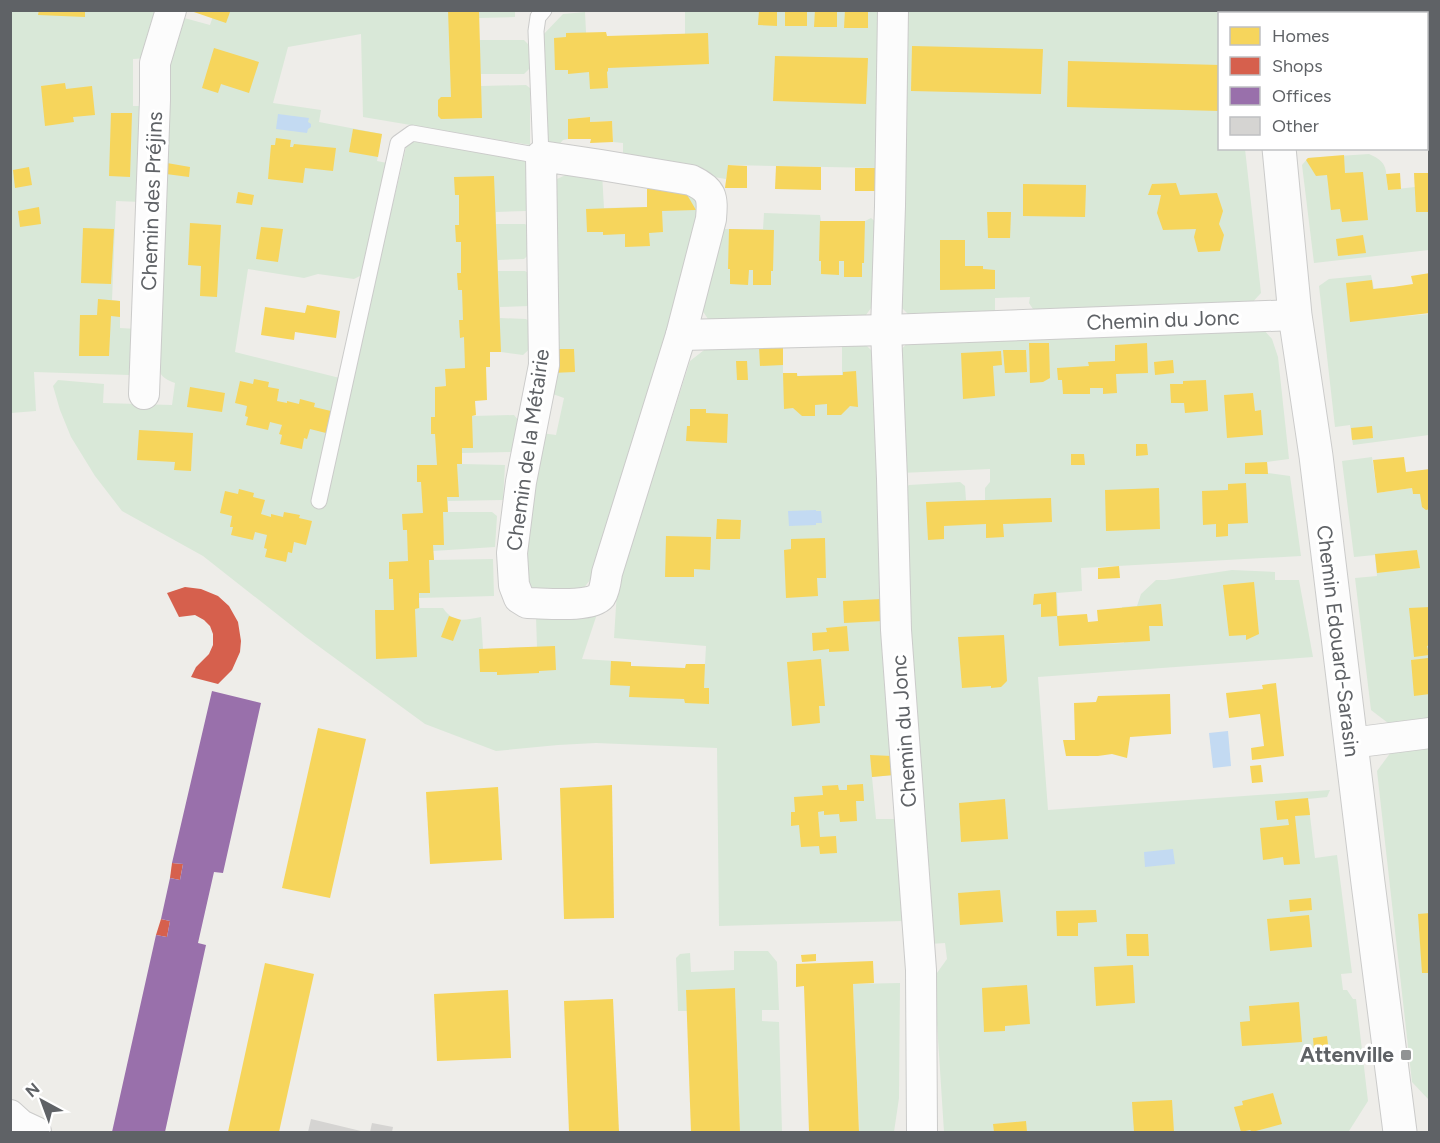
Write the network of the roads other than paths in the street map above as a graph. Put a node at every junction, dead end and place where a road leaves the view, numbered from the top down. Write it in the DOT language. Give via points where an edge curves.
graph roads {
  1 [pos="171,10"];
  2 [pos="544,10"];
  3 [pos="893,10"];
  4 [pos="1279,150"];
  5 [pos="541,156"];
  6 [pos="1295,315"];
  7 [pos="886,330"];
  8 [pos="681,335"];
  9 [pos="144,394"];
  10 [pos="319,501"];
  11 [pos="1430,733"];
  12 [pos="1351,743"];
  13 [pos="10,1115"];
  14 [pos="36,1132"];
  15 [pos="922,1132"];
  16 [pos="1400,1132"];
  1 -- 9 [label="street, Chemin des Préjins" via="155,63"];
  2 -- 5 [label="lane" via="538,17 536,31"];
  3 -- 7 [label="street, Chemin du Jonc"];
  4 -- 6 [label="street, Chemin Edouard-Sarasin"];
  5 -- 8 [label="street, Chemin de la Métairie" via="691,180 708,192 712,200 711,219"];
  5 -- 8 [label="street, Chemin de la Métairie" via="544,365 520,482 512,554 514,585 519,597 528,603 586,604 603,594"];
  5 -- 10 [label="lane" via="412,133 398,143"];
  6 -- 7 [label="street, Chemin du Jonc"];
  6 -- 12 [label="street, Chemin Edouard-Sarasin"];
  7 -- 8 [label="street, Chemin du Jonc"];
  7 -- 15 [label="street, Chemin du Jonc" via="896,630 921,970"];
  11 -- 12 [label="street"];
  12 -- 16 [label="street, Chemin Edouard-Sarasin"];
  13 -- 14 [label="street"];
}
